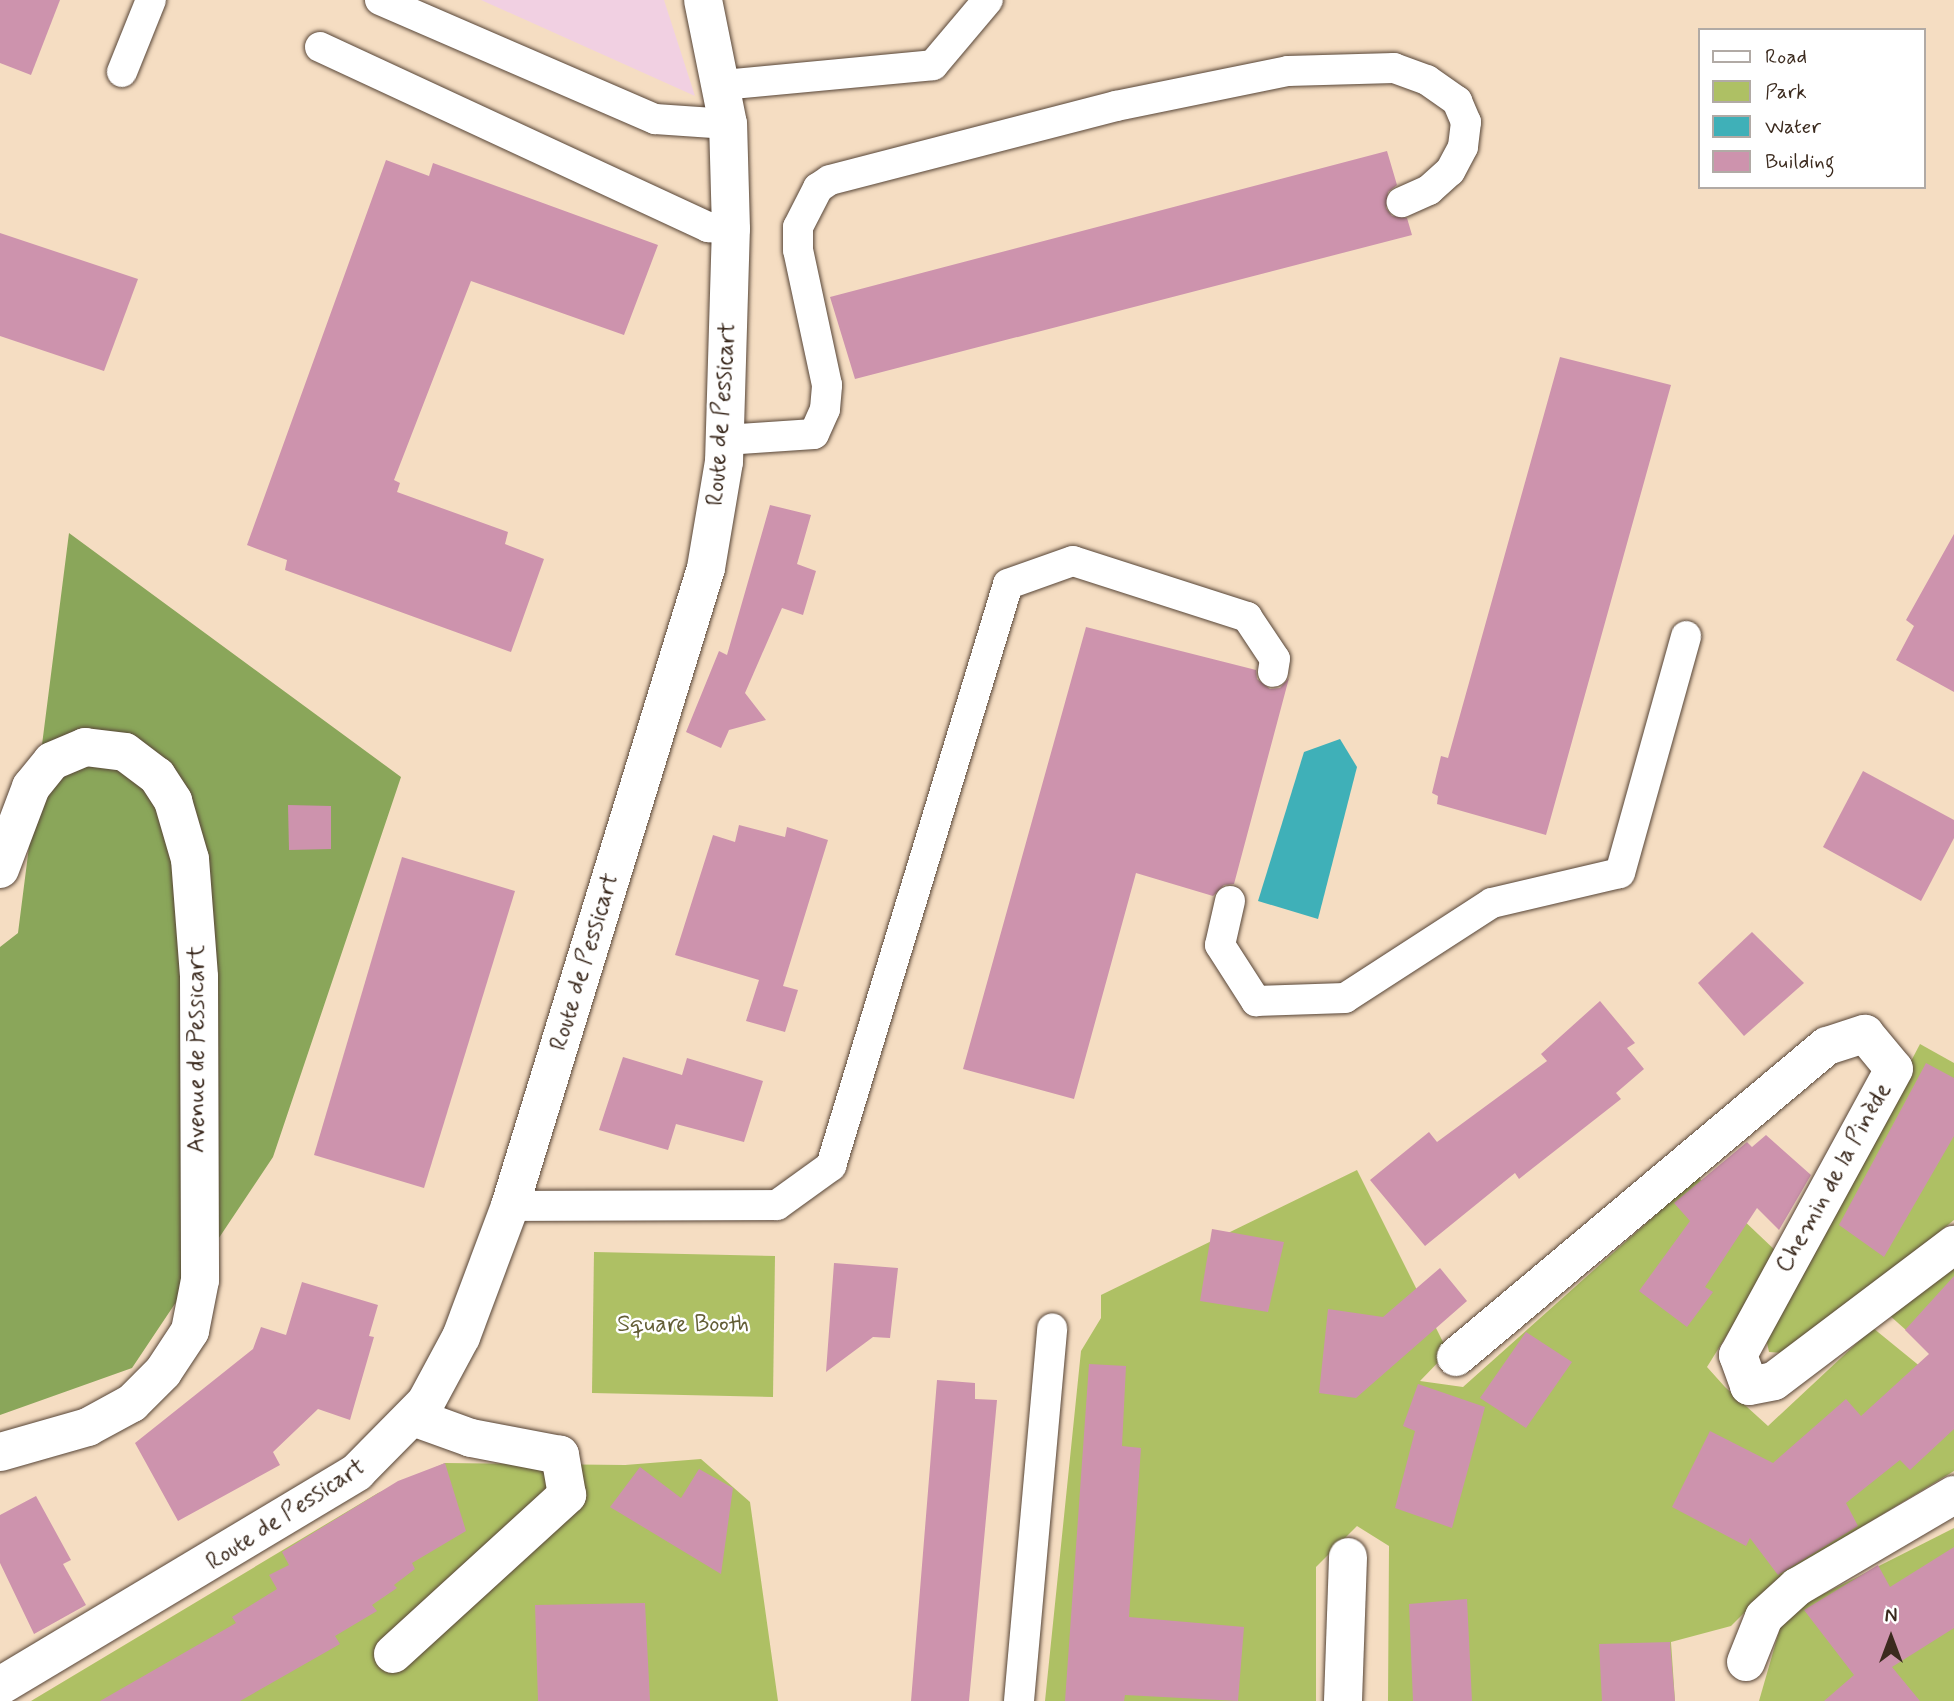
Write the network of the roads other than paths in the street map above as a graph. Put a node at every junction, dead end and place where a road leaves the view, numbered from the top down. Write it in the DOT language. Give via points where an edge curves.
graph roads {
  1 [pos="150,0"];
  2 [pos="380,0"];
  3 [pos="703,0"];
  4 [pos="988,0"];
  5 [pos="320,47"];
  6 [pos="122,72"];
  7 [pos="723,85"];
  8 [pos="728,124"];
  9 [pos="1402,202"];
  10 [pos="731,229"];
  11 [pos="725,440"];
  12 [pos="1686,635"];
  13 [pos="1273,673"];
  14 [pos="0,869"];
  15 [pos="1230,901"];
  16 [pos="510,1206"];
  17 [pos="1954,1245"];
  18 [pos="1052,1328"];
  19 [pos="1456,1357"];
  20 [pos="413,1417"];
  21 [pos="0,1452"];
  22 [pos="1954,1495"];
  23 [pos="1348,1557"];
  24 [pos="393,1654"];
  25 [pos="1746,1662"];
  26 [pos="0,1686"];
  27 [pos="1019,1701"];
  28 [pos="1343,1701"];
  1 -- 6 [label="lane"];
  2 -- 8 [label="lane" via="655,119"];
  3 -- 7 [label="street, Route de Pessicart"];
  4 -- 7 [label="lane" via="933,65"];
  5 -- 10 [label="lane" via="708,226"];
  7 -- 8 [label="street, Route de Pessicart"];
  8 -- 10 [label="street, Route de Pessicart"];
  9 -- 11 [label="lane" via="1429,190 1450,171 1463,148 1466,122 1457,101 1427,80 1394,68 1288,71 1116,106 830,180 818,188 798,226 798,250 827,385 825,409 814,435"];
  10 -- 11 [label="street, Route de Pessicart"];
  11 -- 16 [label="street, Route de Pessicart" via="706,568"];
  12 -- 15 [label="lane" via="1620,873 1492,903 1345,998 1256,1001 1220,945"];
  13 -- 16 [label="lane" via="1275,659 1247,617 1073,561 1008,584 831,1167 777,1205"];
  14 -- 21 [label="street, Avenue de Pessicart" via="31,787 52,761 85,747 125,752 156,776 173,801 190,859 199,977 200,1280 190,1331 163,1372 132,1403 88,1427"];
  16 -- 20 [label="street, Route de Pessicart" via="461,1338 436,1387"];
  17 -- 19 [label="street, Chemin de la Pinède" via="1774,1381 1749,1386 1738,1355 1894,1069 1865,1034 1827,1046"];
  18 -- 27 [label="lane"];
  20 -- 24 [label="street" via="471,1438 560,1455 567,1495"];
  20 -- 26 [label="street, Route de Pessicart" via="382,1452 329,1493"];
  22 -- 25 [label="street" via="1797,1587 1764,1617"];
  23 -- 28 [label="street"];
}
